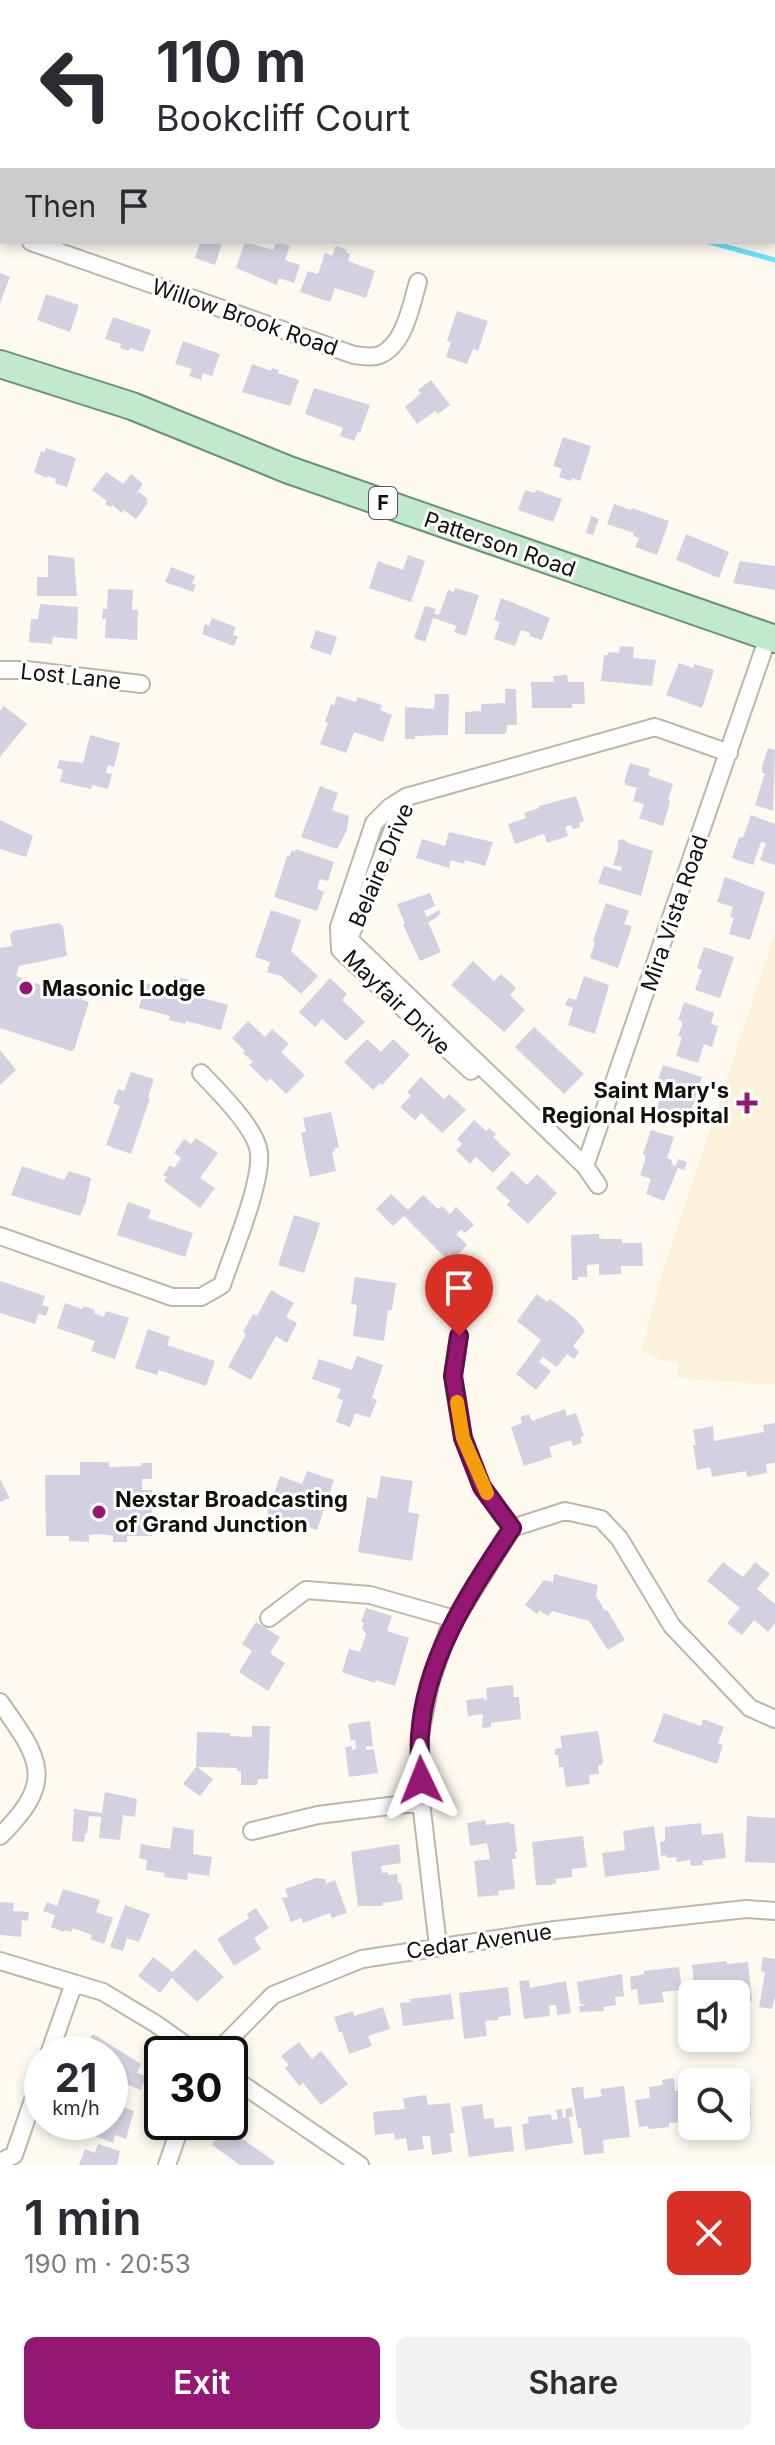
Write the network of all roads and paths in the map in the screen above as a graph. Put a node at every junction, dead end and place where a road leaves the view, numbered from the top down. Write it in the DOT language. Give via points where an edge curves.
graph roads {
  1 [pos="37,244"];
  2 [pos="418,282"];
  3 [pos="0,364"];
  4 [pos="772,638"];
  5 [pos="0,670"];
  6 [pos="141,684"];
  7 [pos="729,753"];
  8 [pos="201,1073"];
  9 [pos="585,1166"];
  10 [pos="598,1185"];
  11 [pos="0,1236"];
  12 [pos="459,1336"];
  13 [pos="512,1528"];
  14 [pos="269,1618"];
  15 [pos="455,1619"];
  16 [pos="0,1702"];
  17 [pos="775,1719"];
  18 [pos="421,1802"];
  19 [pos="252,1831"];
  20 [pos="0,1836"];
  21 [pos="775,1911"];
  22 [pos="438,1946"];
  23 [pos="0,1961"];
  24 [pos="74,1983"];
  25 [pos="55,2036"];
  26 [pos="173,2036"];
  27 [pos="233,2036"];
  28 [pos="248,2088"];
  29 [pos="24,2126"];
  30 [pos="176,2140"];
  31 [pos="0,2162"];
  32 [pos="167,2165"];
  33 [pos="360,2165"];
  1 -- 2 [label="street, Willow Brook Road" via="354,355 377,357 390,349 402,332"];
  3 -- 4 [label="main road, Patterson Road / F" via="132,406 289,470"];
  4 -- 7 [label="street, Mira Vista Road"];
  5 -- 6 [label="street, Lost Lane"];
  7 -- 9 [label="street, Mira Vista Road"];
  7 -- 9 [label="street, Belaire Drive" via="655,727 406,797 349,939"];
  8 -- 11 [label="street" via="245,1123 259,1152 254,1189 222,1285 201,1297 172,1297"];
  9 -- 10 [label="street"];
  12 -- 13 [label="street" via="453,1376 463,1438 482,1487"];
  13 -- 15 [label="street"];
  13 -- 17 [label="street" via="565,1511 601,1519 619,1538 672,1626 750,1708"];
  14 -- 15 [label="street" via="306,1590 370,1595"];
  15 -- 18 [label="street" via="430,1684 420,1735"];
  16 -- 20 [label="street" via="29,1743 38,1778 20,1816"];
  18 -- 19 [label="street" via="318,1815"];
  18 -- 22 [label="street"];
  21 -- 22 [label="street, Cedar Avenue" via="746,1909"];
  22 -- 27 [label="street, Cedar Avenue" via="362,1959 273,1995"];
  23 -- 24 [label="street"];
  24 -- 25 [label="street"];
  24 -- 26 [label="street" via="103,1992"];
  28 -- 33 [label="street"];
  29 -- 31 [label="street" via="14,2155"];
  30 -- 32 [label="street"];
}
